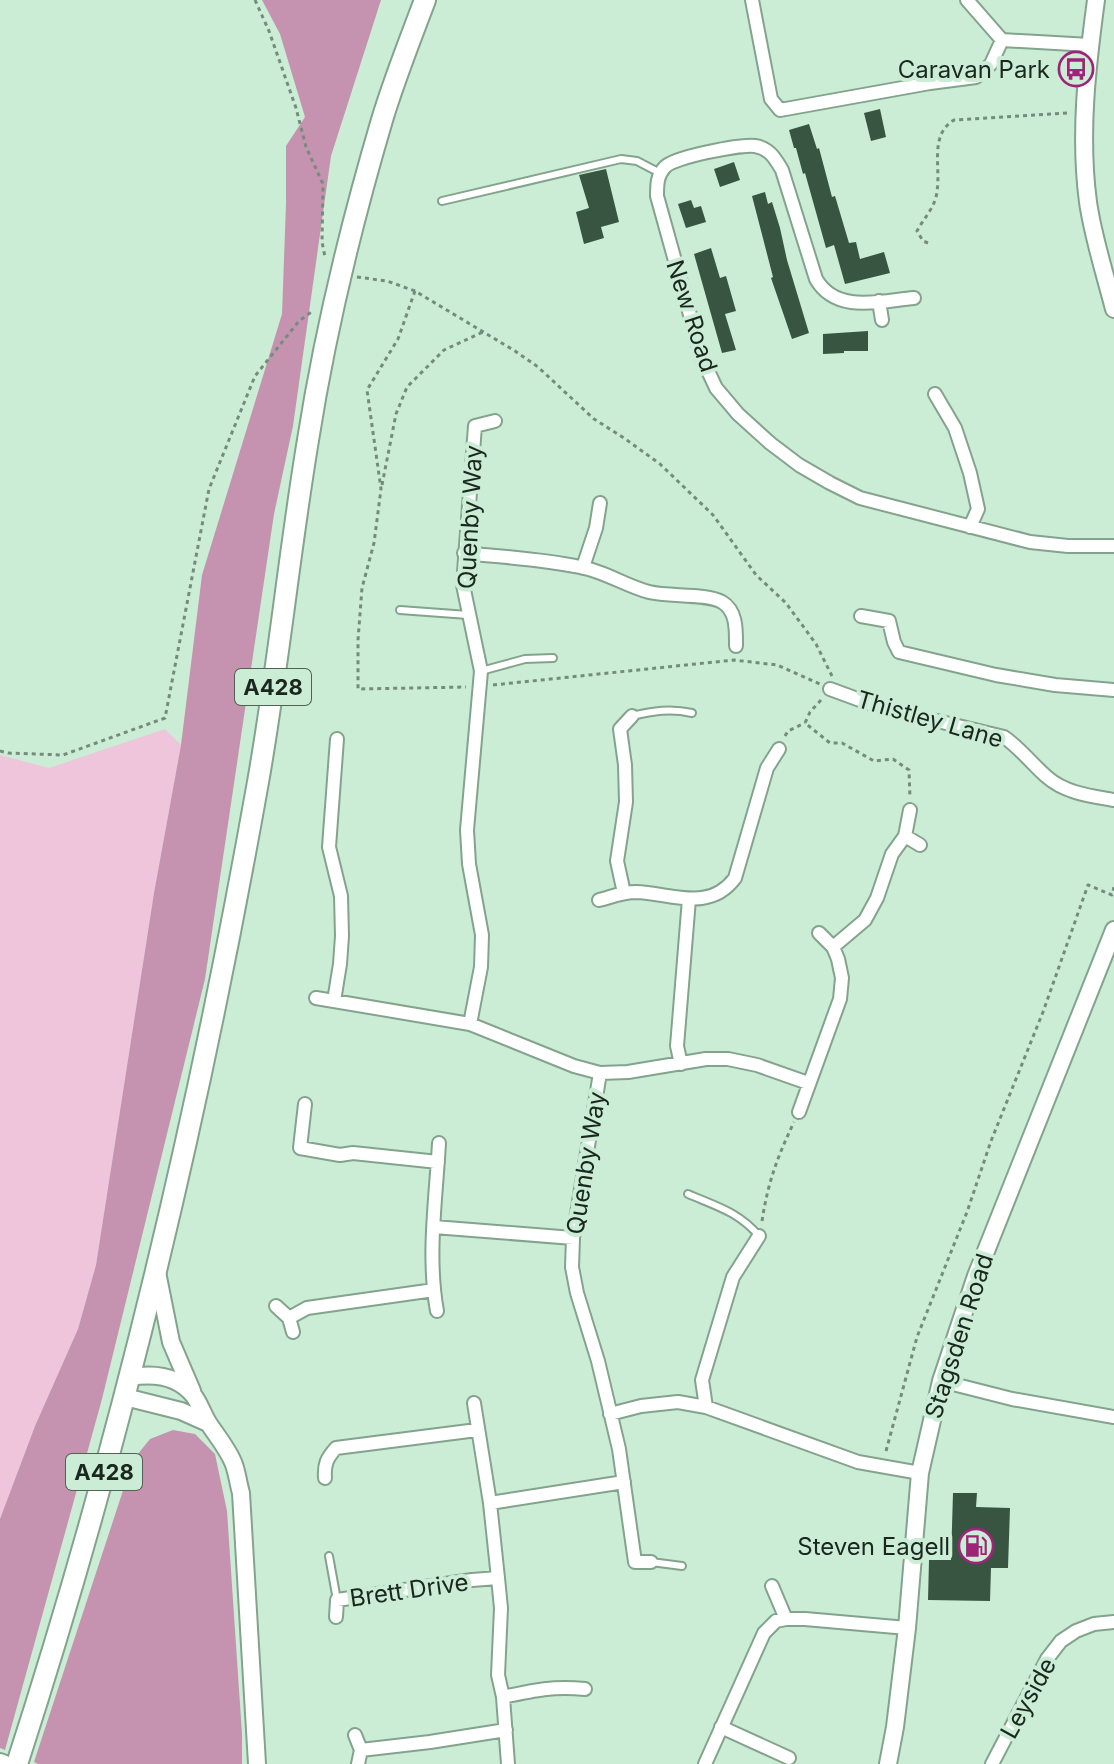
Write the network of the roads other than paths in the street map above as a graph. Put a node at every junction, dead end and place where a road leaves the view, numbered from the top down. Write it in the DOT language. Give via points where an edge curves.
graph roads {
  1 [pos="425,0"];
  2 [pos="752,0"];
  3 [pos="967,0"];
  4 [pos="1096,0"];
  5 [pos="1002,40"];
  6 [pos="1090,45"];
  7 [pos="660,173"];
  8 [pos="442,201"];
  9 [pos="914,298"];
  10 [pos="879,301"];
  11 [pos="1114,309"];
  12 [pos="882,320"];
  13 [pos="935,394"];
  14 [pos="495,421"];
  15 [pos="600,503"];
  16 [pos="970,527"];
  17 [pos="1114,546"];
  18 [pos="464,553"];
  19 [pos="583,567"];
  20 [pos="400,610"];
  21 [pos="468,615"];
  22 [pos="861,616"];
  23 [pos="736,646"];
  24 [pos="553,658"];
  25 [pos="481,671"];
  26 [pos="830,689"];
  27 [pos="1114,690"];
  28 [pos="692,713"];
  29 [pos="632,716"];
  30 [pos="337,739"];
  31 [pos="779,749"];
  32 [pos="1114,800"];
  33 [pos="910,810"];
  34 [pos="905,836"];
  35 [pos="920,845"];
  36 [pos="624,893"];
  37 [pos="689,899"];
  38 [pos="599,900"];
  39 [pos="1114,930"];
  40 [pos="819,933"];
  41 [pos="833,947"];
  42 [pos="1109,957"];
  43 [pos="316,998"];
  44 [pos="334,1001"];
  45 [pos="470,1024"];
  46 [pos="681,1064"];
  47 [pos="600,1073"];
  48 [pos="808,1083"];
  49 [pos="305,1104"];
  50 [pos="799,1112"];
  51 [pos="439,1143"];
  52 [pos="438,1162"];
  53 [pos="688,1194"];
  54 [pos="434,1227"];
  55 [pos="759,1236"];
  56 [pos="573,1238"];
  57 [pos="156,1270"];
  58 [pos="434,1290"];
  59 [pos="276,1306"];
  60 [pos="437,1311"];
  61 [pos="941,1381"];
  62 [pos="128,1387"];
  63 [pos="194,1395"];
  64 [pos="474,1403"];
  65 [pos="706,1407"];
  66 [pos="610,1414"];
  67 [pos="1114,1417"];
  68 [pos="208,1423"];
  69 [pos="477,1430"];
  70 [pos="920,1473"];
  71 [pos="325,1478"];
  72 [pos="624,1482"];
  73 [pos="490,1503"];
  74 [pos="329,1556"];
  75 [pos="651,1562"];
  76 [pos="682,1566"];
  77 [pos="498,1578"];
  78 [pos="772,1586"];
  79 [pos="337,1600"];
  80 [pos="336,1617"];
  81 [pos="786,1619"];
  82 [pos="1114,1622"];
  83 [pos="907,1628"];
  84 [pos="585,1689"];
  85 [pos="503,1697"];
  86 [pos="721,1727"];
  87 [pos="506,1730"];
  88 [pos="355,1735"];
  89 [pos="361,1750"];
  90 [pos="789,1758"];
  91 [pos="17,1764"];
  92 [pos="257,1764"];
  93 [pos="358,1764"];
  94 [pos="508,1764"];
  95 [pos="705,1764"];
  96 [pos="888,1764"];
  97 [pos="992,1764"];
  1 -- 57 [label="highway, A428" via="383,117 341,271 308,439 258,781"];
  2 -- 5 [label="street" via="771,99 780,110 976,77 991,64"];
  3 -- 5 [label="street"];
  4 -- 6 [label="street"];
  5 -- 6 [label="street"];
  6 -- 11 [label="street" via="1084,112 1088,203"];
  7 -- 8 [label="lane" via="621,159"];
  7 -- 10 [label="street" via="667,163 685,157 753,145 764,149 782,170 822,289 843,302"];
  7 -- 16 [label="street, New Road" via="657,196 702,358 716,388 738,414 799,465 850,493"];
  9 -- 10 [label="street"];
  10 -- 12 [label="street"];
  13 -- 16 [label="street" via="955,428 970,473 978,509"];
  14 -- 18 [label="street, Quenby Way" via="475,426"];
  15 -- 19 [label="street"];
  16 -- 17 [label="street, New Road" via="1030,542"];
  18 -- 19 [label="street"];
  18 -- 21 [label="street, Quenby Way"];
  19 -- 23 [label="street" via="652,592 724,603 733,613"];
  20 -- 21 [label="lane"];
  21 -- 25 [label="street, Quenby Way"];
  22 -- 27 [label="street" via="889,621 899,652 996,675"];
  24 -- 25 [label="lane"];
  25 -- 45 [label="street, Quenby Way" via="467,830 482,935"];
  26 -- 32 [label="street, Thistley Lane" via="879,707 1004,737 1049,779 1078,793"];
  28 -- 29 [label="lane" via="676,709"];
  29 -- 36 [label="street" via="620,729 626,802 617,861"];
  30 -- 44 [label="street" via="329,847 341,896 342,936"];
  31 -- 37 [label="street" via="767,768 735,878 715,896"];
  33 -- 34 [label="street"];
  34 -- 35 [label="street"];
  34 -- 41 [label="street" via="865,920"];
  36 -- 37 [label="street"];
  36 -- 38 [label="street"];
  37 -- 46 [label="street" via="677,1046"];
  39 -- 42 [label="street, Stagsden Road"];
  40 -- 41 [label="street"];
  41 -- 48 [label="street" via="842,978 840,999"];
  42 -- 61 [label="street, Stagsden Road" via="976,1276"];
  43 -- 44 [label="street"];
  44 -- 45 [label="street"];
  45 -- 47 [label="street, Quenby Way"];
  46 -- 47 [label="street"];
  46 -- 48 [label="street" via="728,1059"];
  47 -- 56 [label="street, Quenby Way"];
  48 -- 50 [label="street"];
  49 -- 52 [label="street" via="300,1148"];
  51 -- 52 [label="street"];
  52 -- 54 [label="street"];
  53 -- 55 [label="lane" via="741,1218"];
  54 -- 56 [label="street"];
  54 -- 58 [label="street"];
  55 -- 65 [label="street" via="733,1277 702,1380"];
  56 -- 66 [label="street, Quenby Way" via="577,1293"];
  57 -- 62 [label="highway, A428"];
  57 -- 63 [label="street" via="171,1342"];
  58 -- 59 [label="street" via="307,1308 291,1325"];
  58 -- 60 [label="street"];
  61 -- 67 [label="street"];
  61 -- 70 [label="street, Stagsden Road"];
  62 -- 63 [label="street" via="146,1374 162,1375"];
  62 -- 68 [label="street"];
  62 -- 91 [label="highway, A428"];
  63 -- 68 [label="street"];
  64 -- 69 [label="street, Brett Drive"];
  65 -- 66 [label="street" via="678,1402"];
  65 -- 70 [label="street" via="858,1462"];
  66 -- 72 [label="street, Quenby Way"];
  68 -- 92 [label="street" via="233,1462 241,1493"];
  69 -- 71 [label="street" via="336,1448 324,1467"];
  69 -- 73 [label="street, Brett Drive"];
  70 -- 83 [label="street, Stagsden Road"];
  72 -- 73 [label="street"];
  72 -- 75 [label="street, Quenby Way" via="635,1562"];
  73 -- 77 [label="street, Brett Drive"];
  74 -- 79 [label="lane"];
  75 -- 76 [label="lane"];
  77 -- 79 [label="street, Brett Drive"];
  77 -- 85 [label="street, Brett Drive" via="498,1675"];
  78 -- 81 [label="street"];
  79 -- 80 [label="street, Brett Drive"];
  81 -- 83 [label="street"];
  81 -- 86 [label="street" via="764,1633"];
  82 -- 97 [label="street, Leyside" via="1094,1624 1061,1641"];
  83 -- 96 [label="street, Stagsden Road"];
  84 -- 85 [label="street" via="544,1688"];
  85 -- 87 [label="street, Brett Drive"];
  86 -- 90 [label="street"];
  86 -- 95 [label="street"];
  87 -- 89 [label="street"];
  87 -- 94 [label="street, Brett Drive"];
  88 -- 89 [label="street"];
  89 -- 93 [label="street"];
}
